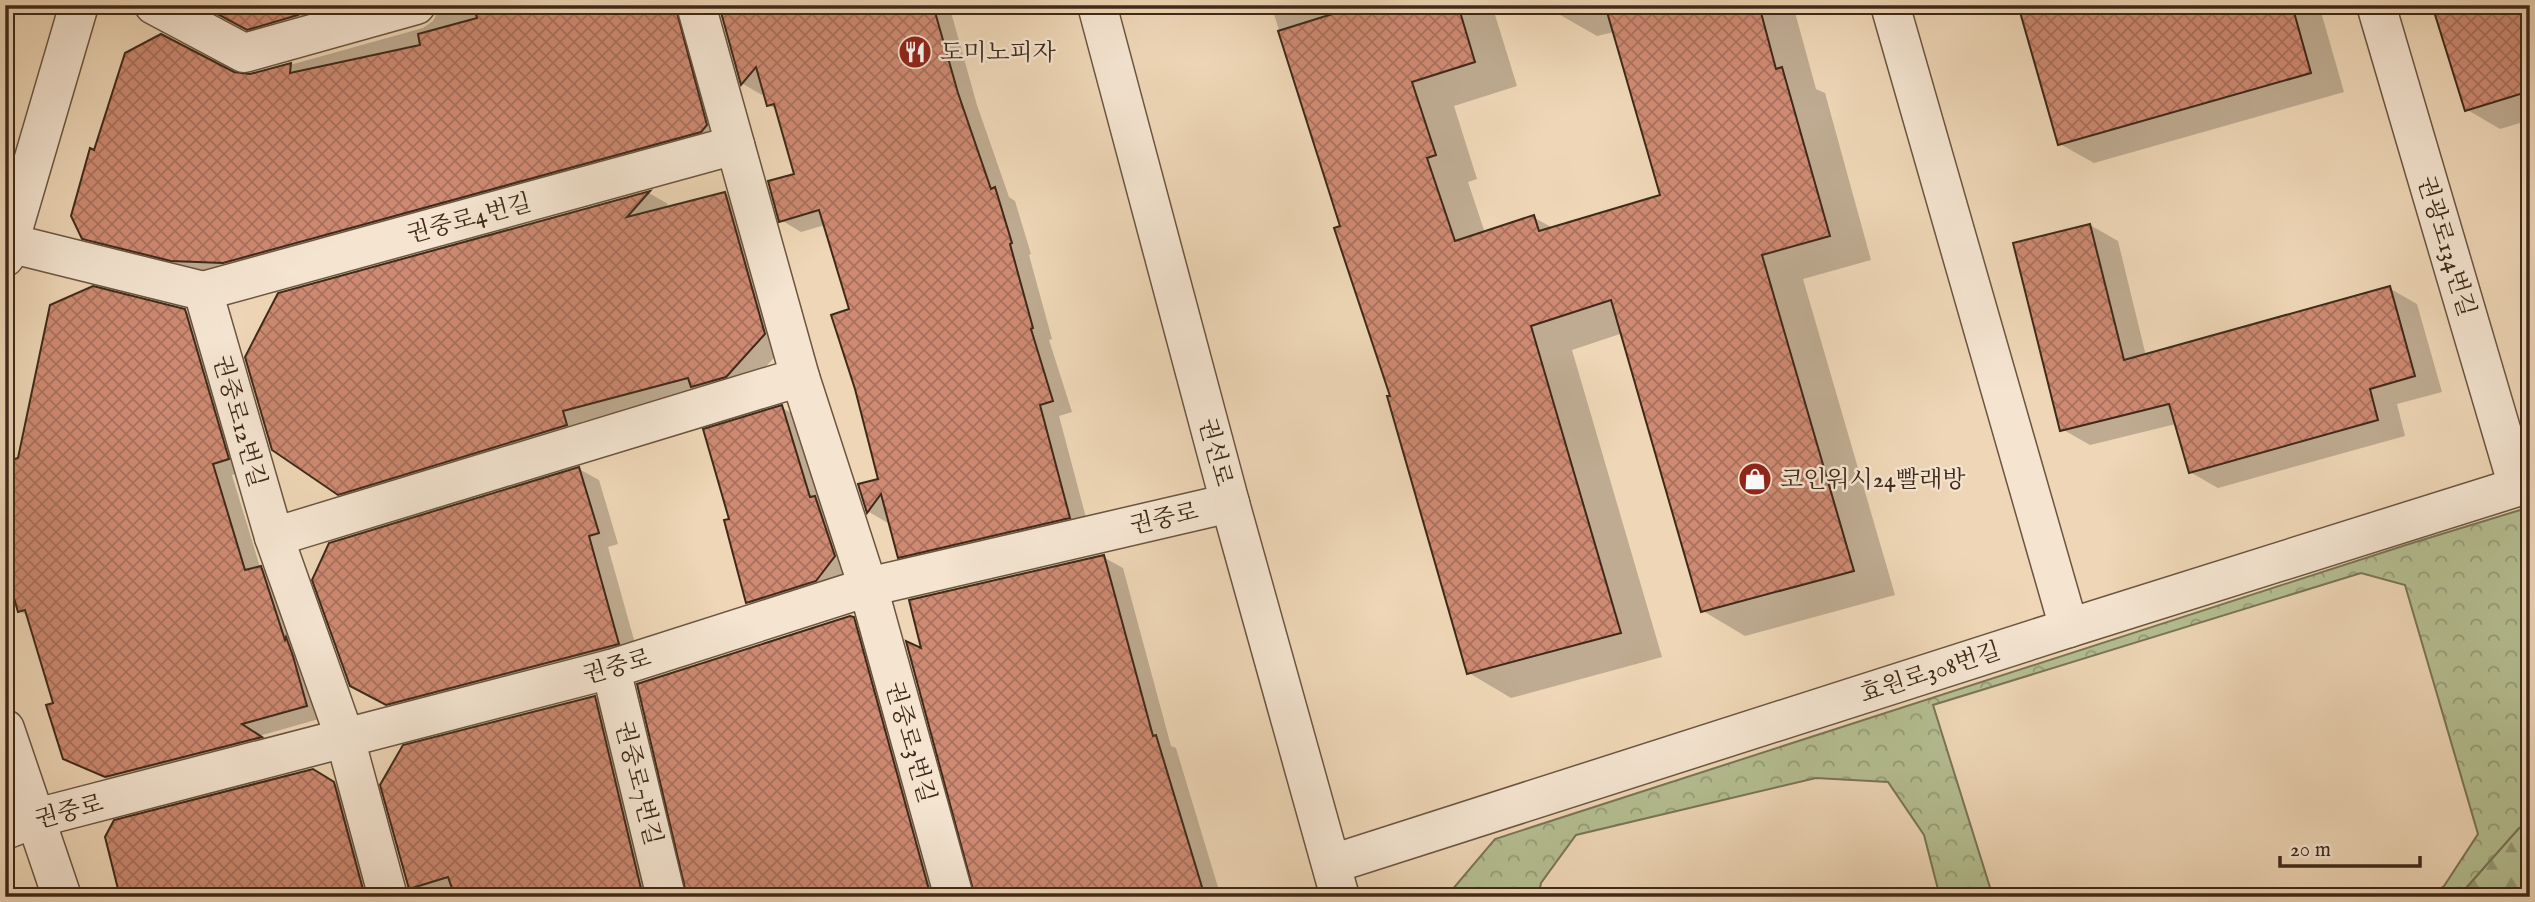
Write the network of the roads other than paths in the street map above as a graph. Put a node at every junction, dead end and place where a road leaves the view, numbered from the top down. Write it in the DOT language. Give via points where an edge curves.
graph roads {
  1 [pos="79,5"];
  2 [pos="154,5"];
  3 [pos="416,5"];
  4 [pos="696,5"];
  5 [pos="1097,5"];
  6 [pos="1890,5"];
  7 [pos="2375,5"];
  8 [pos="735,145"];
  9 [pos="7,250"];
  10 [pos="203,291"];
  11 [pos="800,377"];
  12 [pos="2524,485"];
  13 [pos="1230,503"];
  14 [pos="274,537"];
  15 [pos="868,587"];
  16 [pos="2069,628"];
  17 [pos="611,669"];
  18 [pos="5,729"];
  19 [pos="345,738"];
  20 [pos="21,824"];
  21 [pos="1336,880"];
  22 [pos="62,897"];
  23 [pos="388,897"];
  24 [pos="666,897"];
  25 [pos="954,897"];
  1 -- 9 [label="street"];
  2 -- 3 [label="street" via="244,53"];
  4 -- 8 [label="street"];
  5 -- 13 [label="street, 권선로"];
  6 -- 16 [label="street"];
  7 -- 12 [label="street, 권광로134번길"];
  8 -- 10 [label="street, 권중로4번길"];
  8 -- 11 [label="street"];
  9 -- 10 [label="street"];
  10 -- 14 [label="street, 권중로12번길"];
  11 -- 14 [label="street"];
  11 -- 15 [label="street"];
  12 -- 16 [label="street, 효원로308번길"];
  13 -- 15 [label="street, 권중로"];
  13 -- 21 [label="street, 권선로"];
  14 -- 19 [label="street, 권중로12번길"];
  15 -- 17 [label="street, 권중로"];
  15 -- 25 [label="street, 권중로3번길"];
  16 -- 21 [label="street, 효원로308번길"];
  17 -- 19 [label="street, 권중로"];
  17 -- 24 [label="street, 권중로7번길"];
  18 -- 20 [label="street"];
  19 -- 20 [label="street, 권중로"];
  19 -- 23 [label="street, 권중로12번길"];
  20 -- 22 [label="street"];
}
